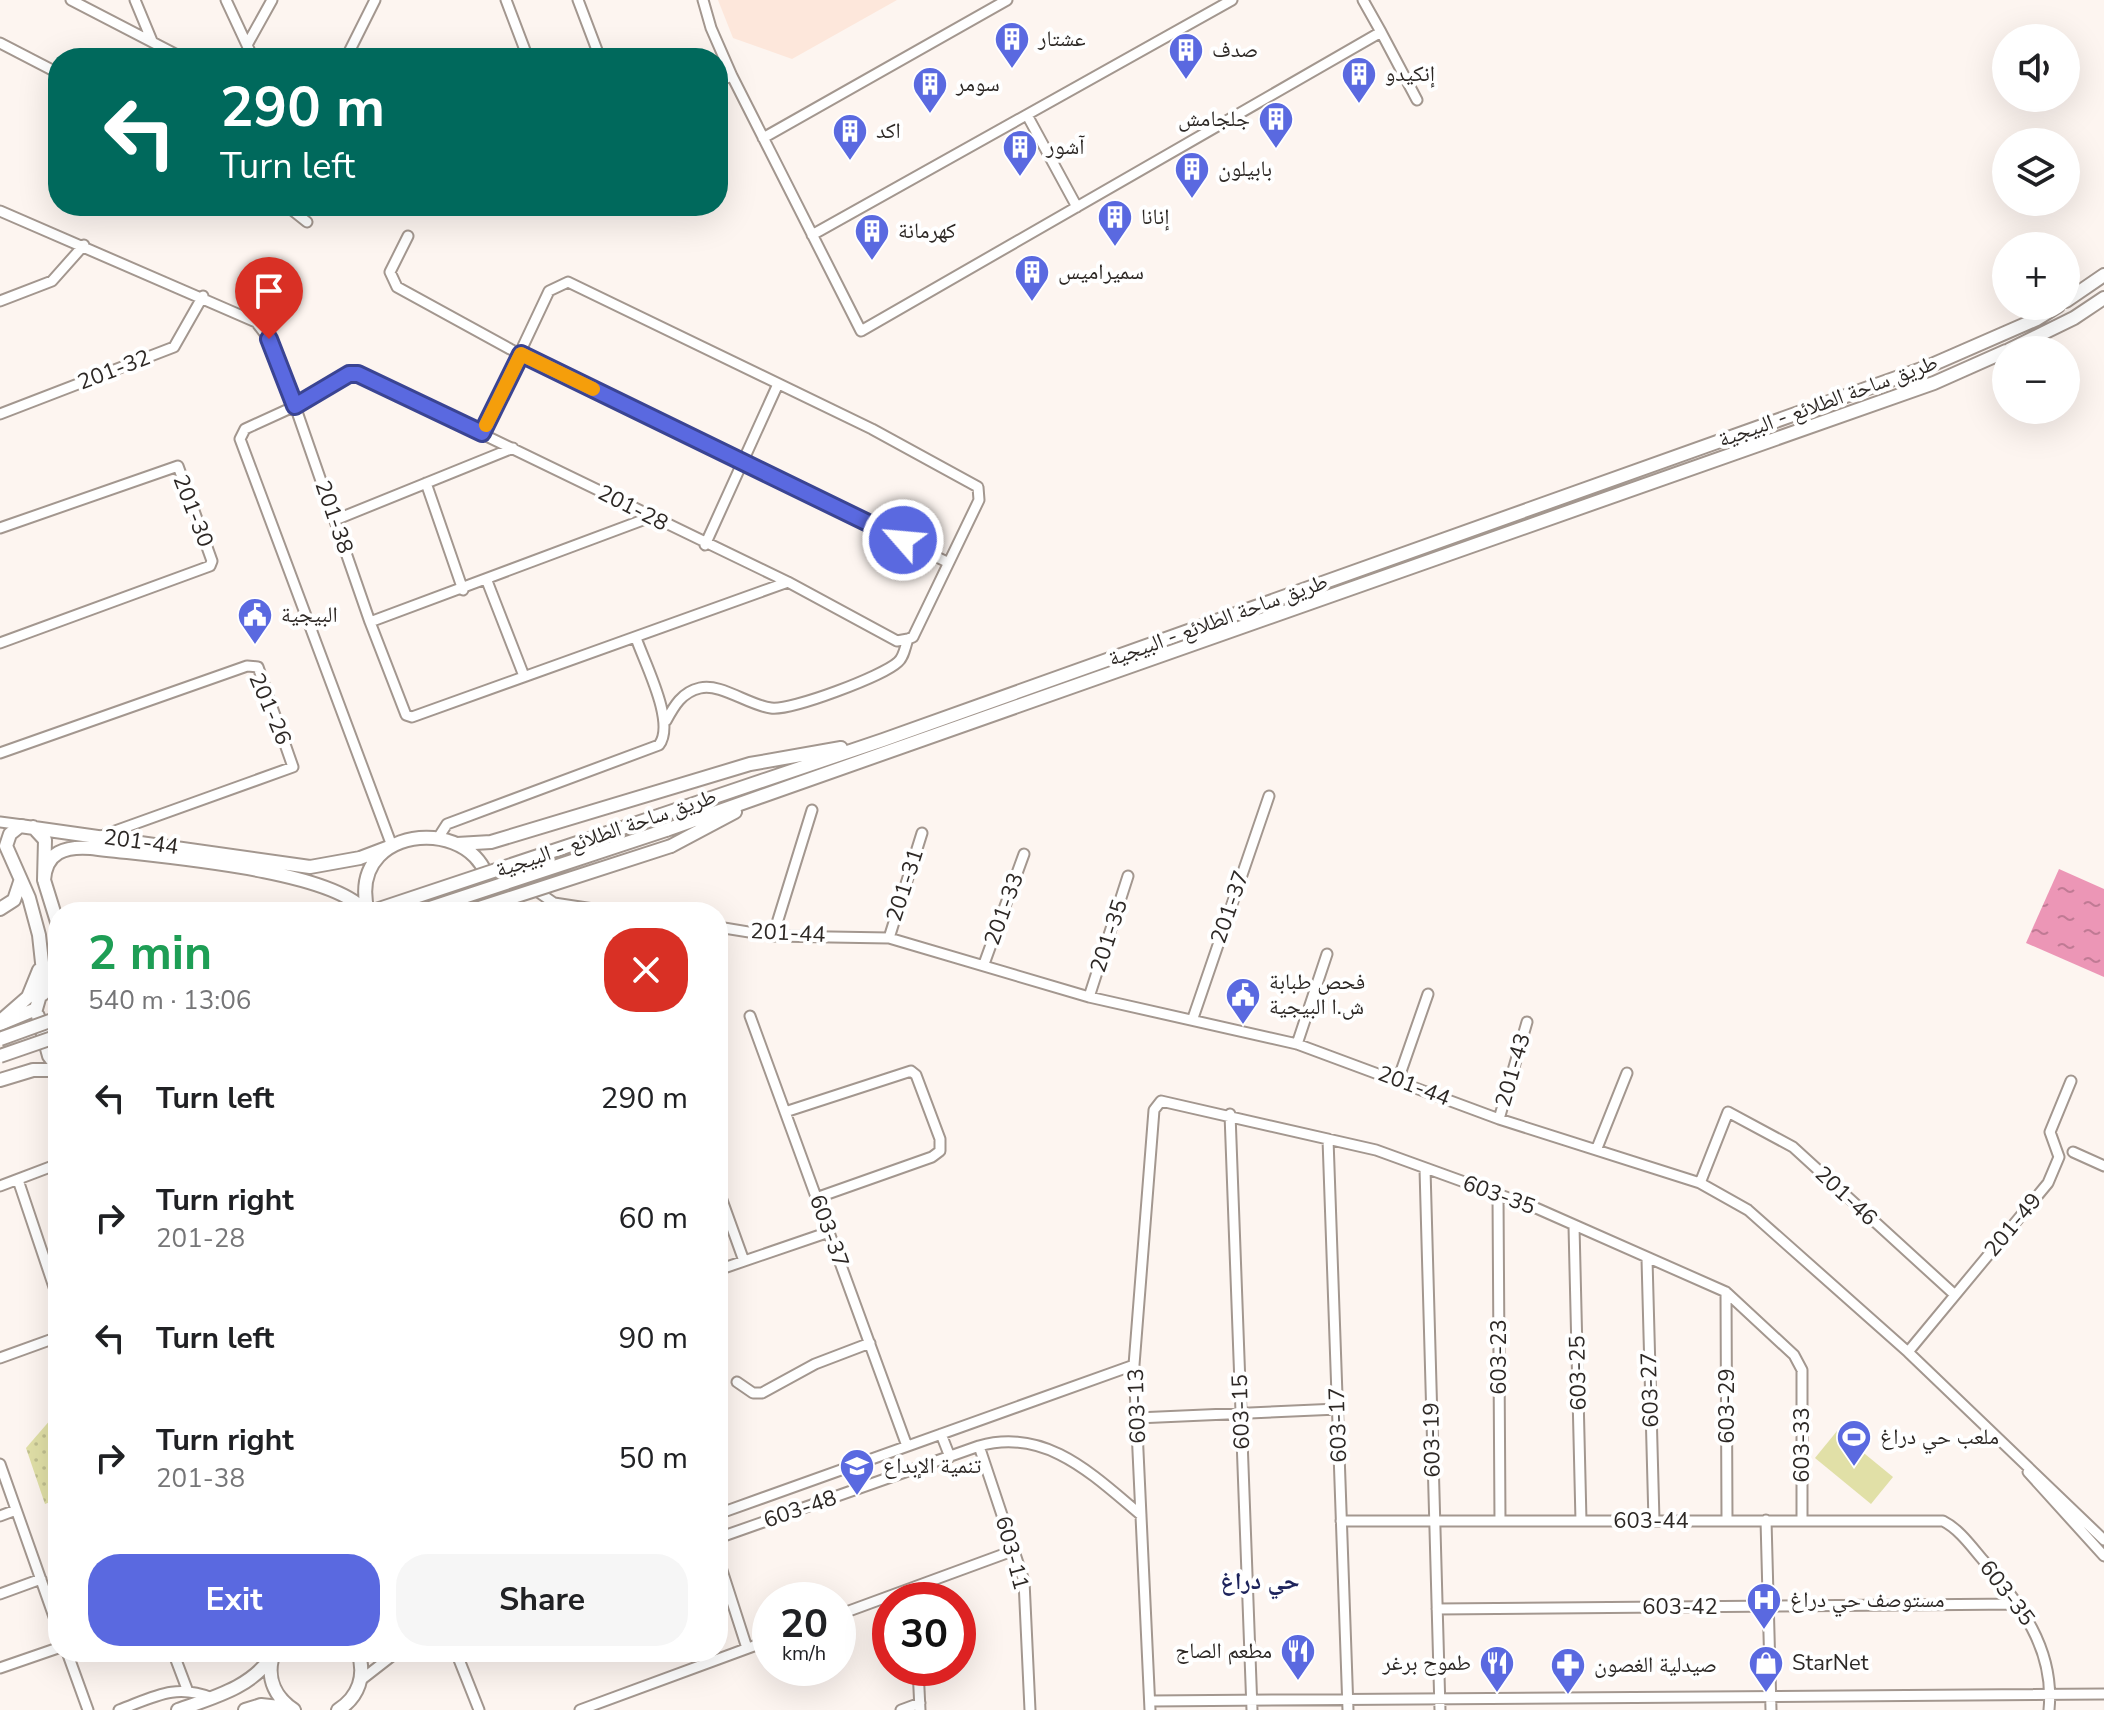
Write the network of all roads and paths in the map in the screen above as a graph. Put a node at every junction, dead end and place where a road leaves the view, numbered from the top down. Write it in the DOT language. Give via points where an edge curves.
graph roads {
  1 [pos="71,0"];
  2 [pos="135,0"];
  3 [pos="226,0"];
  4 [pos="272,0"];
  5 [pos="375,0"];
  6 [pos="506,0"];
  7 [pos="578,0"];
  8 [pos="703,0"];
  9 [pos="1007,0"];
  10 [pos="1232,0"];
  11 [pos="1363,0"];
  12 [pos="1381,32"];
  13 [pos="152,42"];
  14 [pos="0,43"];
  15 [pos="247,45"];
  16 [pos="164,48"];
  17 [pos="248,48"];
  18 [pos="351,48"];
  19 [pos="524,48"];
  20 [pos="596,48"];
  21 [pos="720,48"];
  22 [pos="728,67"];
  23 [pos="48,68"];
  24 [pos="732,76"];
  25 [pos="728,77"];
  26 [pos="1417,100"];
  27 [pos="1027,115"];
  28 [pos="763,138"];
  29 [pos="1077,207"];
  30 [pos="0,211"];
  31 [pos="300,216"];
  32 [pos="307,222"];
  33 [pos="812,235"];
  34 [pos="408,236"];
  35 [pos="84,245"];
  36 [pos="2104,275"];
  37 [pos="2080,291"];
  38 [pos="203,296"];
  39 [pos="2104,298"];
  40 [pos="0,301"];
  41 [pos="2035,320"];
  42 [pos="2038,336"];
  43 [pos="521,354"];
  44 [pos="1992,358"];
  45 [pos="778,384"];
  46 [pos="295,406"];
  47 [pos="0,414"];
  48 [pos="482,433"];
  49 [pos="513,448"];
  50 [pos="743,461"];
  51 [pos="426,483"];
  52 [pos="651,517"];
  53 [pos="335,520"];
  54 [pos="0,528"];
  55 [pos="705,545"];
  56 [pos="947,562"];
  57 [pos="487,581"];
  58 [pos="788,582"];
  59 [pos="463,590"];
  60 [pos="370,622"];
  61 [pos="636,638"];
  62 [pos="908,639"];
  63 [pos="0,643"];
  64 [pos="524,676"];
  65 [pos="666,721"];
  66 [pos="883,740"];
  67 [pos="0,753"];
  68 [pos="781,790"];
  69 [pos="1269,796"];
  70 [pos="812,810"];
  71 [pos="0,822"];
  72 [pos="30,826"];
  73 [pos="0,833"];
  74 [pos="922,833"];
  75 [pos="101,836"];
  76 [pos="438,838"];
  77 [pos="457,844"];
  78 [pos="390,847"];
  79 [pos="8,853"];
  80 [pos="1024,854"];
  81 [pos="18,874"];
  82 [pos="1128,876"];
  83 [pos="486,877"];
  84 [pos="44,880"];
  85 [pos="51,902"];
  86 [pos="355,902"];
  87 [pos="368,902"];
  88 [pos="398,902"];
  89 [pos="448,902"];
  90 [pos="489,902"];
  91 [pos="498,902"];
  92 [pos="555,902"];
  93 [pos="1,908"];
  94 [pos="38,928"];
  95 [pos="728,929"];
  96 [pos="773,936"];
  97 [pos="889,938"];
  98 [pos="1327,954"];
  99 [pos="984,964"];
  100 [pos="48,987"];
  101 [pos="1428,994"];
  102 [pos="1089,997"];
  103 [pos="39,1005"];
  104 [pos="750,1016"];
  105 [pos="1193,1018"];
  106 [pos="0,1022"];
  107 [pos="48,1022"];
  108 [pos="1527,1022"];
  109 [pos="0,1039"];
  110 [pos="48,1039"];
  111 [pos="1297,1044"];
  112 [pos="48,1053"];
  113 [pos="0,1056"];
  114 [pos="48,1068"];
  115 [pos="1627,1073"];
  116 [pos="48,1076"];
  117 [pos="4,1078"];
  118 [pos="1398,1080"];
  119 [pos="2071,1081"];
  120 [pos="1156,1103"];
  121 [pos="785,1112"];
  122 [pos="1230,1114"];
  123 [pos="1499,1119"];
  124 [pos="1328,1139"];
  125 [pos="1597,1148"];
  126 [pos="2073,1152"];
  127 [pos="2104,1166"];
  128 [pos="48,1168"];
  129 [pos="1425,1169"];
  130 [pos="18,1180"];
  131 [pos="1700,1183"];
  132 [pos="0,1186"];
  133 [pos="1498,1194"];
  134 [pos="816,1198"];
  135 [pos="728,1217"];
  136 [pos="1574,1226"];
  137 [pos="829,1232"];
  138 [pos="1647,1259"];
  139 [pos="744,1261"];
  140 [pos="728,1267"];
  141 [pos="48,1269"];
  142 [pos="1726,1292"];
  143 [pos="1955,1295"];
  144 [pos="48,1341"];
  145 [pos="870,1343"];
  146 [pos="1908,1352"];
  147 [pos="0,1358"];
  148 [pos="1134,1365"];
  149 [pos="1802,1370"];
  150 [pos="737,1382"];
  151 [pos="1338,1409"];
  152 [pos="1241,1413"];
  153 [pos="1137,1418"];
  154 [pos="941,1434"];
  155 [pos="907,1446"];
  156 [pos="979,1446"];
  157 [pos="2014,1454"];
  158 [pos="950,1457"];
  159 [pos="0,1464"];
  160 [pos="16,1510"];
  161 [pos="728,1510"];
  162 [pos="1141,1515"];
  163 [pos="0,1516"];
  164 [pos="1727,1520"];
  165 [pos="1766,1520"];
  166 [pos="1802,1520"];
  167 [pos="1341,1521"];
  168 [pos="1434,1521"];
  169 [pos="1500,1521"];
  170 [pos="1581,1521"];
  171 [pos="1654,1521"];
  172 [pos="1957,1530"];
  173 [pos="728,1535"];
  174 [pos="2104,1540"];
  175 [pos="1015,1550"];
  176 [pos="2104,1556"];
  177 [pos="41,1579"];
  178 [pos="929,1582"];
  179 [pos="728,1589"];
  180 [pos="0,1594"];
  181 [pos="48,1599"];
  182 [pos="2019,1604"];
  183 [pos="1769,1607"];
  184 [pos="1437,1609"];
  185 [pos="752,1646"];
  186 [pos="747,1648"];
  187 [pos="48,1651"];
  188 [pos="728,1655"];
  189 [pos="71,1662"];
  190 [pos="177,1662"];
  191 [pos="267,1662"];
  192 [pos="274,1662"];
  193 [pos="359,1662"];
  194 [pos="385,1662"];
  195 [pos="460,1662"];
  196 [pos="711,1662"];
  197 [pos="0,1668"];
  198 [pos="360,1684"];
  199 [pos="919,1686"];
  200 [pos="187,1689"];
  201 [pos="2051,1694"];
  202 [pos="2104,1694"];
  203 [pos="1771,1696"];
  204 [pos="212,1698"];
  205 [pos="1440,1699"];
  206 [pos="1150,1705"];
  207 [pos="1252,1705"];
  208 [pos="1348,1705"];
  209 [pos="597,1707"];
  210 [pos="920,1707"];
  211 [pos="292,1709"];
  212 [pos="88,1710"];
  213 [pos="119,1710"];
  214 [pos="178,1710"];
  215 [pos="245,1710"];
  216 [pos="338,1710"];
  217 [pos="351,1710"];
  218 [pos="479,1710"];
  219 [pos="580,1710"];
  220 [pos="901,1710"];
  221 [pos="1030,1710"];
  222 [pos="1440,1710"];
  223 [pos="1771,1710"];
  224 [pos="2049,1710"];
  1 -- 13 [label="street"];
  2 -- 13 [label="street"];
  3 -- 15 [label="street"];
  4 -- 15 [label="street"];
  5 -- 18 [label="street"];
  6 -- 19 [label="street"];
  7 -- 20 [label="street"];
  8 -- 21 [label="street"];
  9 -- 28 [label="street"];
  10 -- 27 [label="street"];
  11 -- 12 [label="street"];
  12 -- 26 [label="street"];
  12 -- 29 [label="street"];
  13 -- 16 [label="street"];
  14 -- 23 [label="street"];
  15 -- 17 [label="street"];
  22 -- 24 [label="street"];
  24 -- 25 [label="street"];
  24 -- 28 [label="street"];
  27 -- 29 [label="street"];
  27 -- 33 [label="street"];
  28 -- 33 [label="street"];
  29 -- 33 [label="street" via="861,331"];
  30 -- 35 [label="street"];
  31 -- 32 [label="street"];
  34 -- 43 [label="street" via="390,272 397,287"];
  35 -- 38 [label="street"];
  35 -- 40 [label="street" via="52,281"];
  36 -- 37 [label="main road"];
  38 -- 46 [label="street, 201-38" via="256,322 269,339"];
  38 -- 47 [label="street, 201-32" via="174,347"];
  39 -- 42 [label="main road, طريق ساحة الطلائع - البيجية"];
  41 -- 66 [label="main road, طريق ساحة الطلائع - البيجية" via="1927,367"];
  43 -- 45 [label="street" via="549,291 568,282"];
  43 -- 48 [label="street"];
  43 -- 50 [label="street"];
  44 -- 68 [label="main road, طريق ساحة الطلائع - البيجية" via="1934,383"];
  45 -- 50 [label="street"];
  45 -- 56 [label="street" via="978,487 979,500"];
  46 -- 48 [label="street, 201-28" via="349,374 358,374"];
  46 -- 53 [label="street, 201-38"];
  46 -- 78 [label="street" via="245,429 240,439"];
  48 -- 49 [label="street, 201-28"];
  49 -- 51 [label="street"];
  49 -- 52 [label="street, 201-28"];
  50 -- 55 [label="street"];
  50 -- 56 [label="street"];
  51 -- 53 [label="street"];
  51 -- 59 [label="street"];
  52 -- 55 [label="street, 201-28"];
  52 -- 57 [label="street"];
  53 -- 60 [label="street, 201-38"];
  54 -- 63 [label="street, 201-30" via="178,466 212,561"];
  55 -- 58 [label="street, 201-28"];
  56 -- 62 [label="street"];
  57 -- 59 [label="street"];
  57 -- 64 [label="street"];
  58 -- 61 [label="street"];
  58 -- 62 [label="street, 201-28" via="897,641"];
  59 -- 60 [label="street"];
  60 -- 64 [label="street, 201-38" via="406,715"];
  61 -- 64 [label="street"];
  61 -- 65 [label="street"];
  62 -- 65 [label="street" via="901,660 880,674 822,696 774,709 710,686 696,688 677,700"];
  65 -- 76 [label="street" via="665,736 655,749 447,824"];
  66 -- 77 [label="main road" via="770,759 491,842"];
  66 -- 88 [label="main road, طريق ساحة الطلائع - البيجية, bridge"];
  67 -- 75 [label="street, 201-26" via="247,666 258,667 293,767"];
  68 -- 89 [label="main road, طريق ساحة الطلائع - البيجية, bridge"];
  68 -- 91 [label="main road, bridge" via="671,846"];
  69 -- 105 [label="street, 201-37"];
  70 -- 96 [label="street"];
  71 -- 72 [label="street"];
  72 -- 75 [label="main road, 201-44"];
  72 -- 79 [label="main road" via="10,834"];
  72 -- 84 [label="main road" via="45,840"];
  73 -- 79 [label="street"];
  74 -- 97 [label="street, 201-31"];
  75 -- 78 [label="main road, 201-44" via="310,867"];
  76 -- 77 [label="main road"];
  76 -- 78 [label="main road, 201-44" via="407,839"];
  77 -- 83 [label="main road" via="476,858"];
  78 -- 87 [label="main road" via="375,861 367,879"];
  79 -- 81 [label="main road"];
  80 -- 99 [label="street, 201-33"];
  81 -- 93 [label="main road" via="19,892"];
  81 -- 94 [label="main road"];
  82 -- 102 [label="street, 201-35"];
  83 -- 90 [label="main road"];
  83 -- 92 [label="street" via="492,886 524,884"];
  84 -- 85 [label="main road"];
  84 -- 86 [label="main road" via="47,863 57,852 91,848 302,879 341,891"];
  93 -- 94 [label="main road" via="22,906"];
  94 -- 103 [label="main road" via="44,981"];
  94 -- 106 [label="main road" via="40,964 32,989"];
  95 -- 96 [label="street, 201-44"];
  96 -- 97 [label="street, 201-44"];
  97 -- 99 [label="street, 201-44"];
  98 -- 111 [label="street"];
  99 -- 102 [label="street, 201-44"];
  100 -- 103 [label="main road"];
  101 -- 118 [label="street"];
  102 -- 105 [label="street, 201-44"];
  103 -- 106 [label="main road" via="31,1013"];
  103 -- 112 [label="main road"];
  104 -- 121 [label="street, 603-37"];
  105 -- 111 [label="street, 201-44"];
  107 -- 109 [label="main road, bridge"];
  108 -- 123 [label="street, 201-43"];
  110 -- 113 [label="main road, bridge"];
  111 -- 118 [label="street, 201-44"];
  114 -- 117 [label="main road"];
  115 -- 125 [label="street"];
  116 -- 117 [label="main road"];
  118 -- 123 [label="street, 201-44"];
  119 -- 143 [label="street, 201-49" via="2050,1132 2059,1157 2048,1183"];
  120 -- 122 [label="street, 603-35" via="1166,1100"];
  120 -- 148 [label="street, 603-13"];
  121 -- 134 [label="street, 603-37"];
  121 -- 134 [label="street" via="911,1071 940,1139 940,1151 932,1157"];
  122 -- 124 [label="street, 603-35"];
  122 -- 152 [label="street, 603-15"];
  123 -- 125 [label="street, 201-44"];
  124 -- 129 [label="street, 603-35"];
  124 -- 151 [label="street, 603-17"];
  125 -- 131 [label="street, 201-44"];
  126 -- 127 [label="street"];
  128 -- 130 [label="street"];
  129 -- 133 [label="street, 603-35"];
  129 -- 168 [label="street, 603-19"];
  130 -- 132 [label="street"];
  130 -- 141 [label="street"];
  131 -- 143 [label="street, 201-46" via="1728,1112 1793,1147"];
  131 -- 146 [label="street, 201-44" via="1748,1210"];
  133 -- 136 [label="street, 603-35"];
  133 -- 169 [label="street, 603-23"];
  134 -- 137 [label="street, 603-37"];
  135 -- 139 [label="street"];
  136 -- 138 [label="street, 603-35"];
  136 -- 170 [label="street, 603-25"];
  137 -- 139 [label="street"];
  137 -- 145 [label="street, 603-37"];
  138 -- 142 [label="street, 603-35"];
  138 -- 171 [label="street, 603-27"];
  139 -- 140 [label="street"];
  142 -- 149 [label="street, 603-35" via="1775,1335"];
  142 -- 164 [label="street, 603-29"];
  143 -- 146 [label="street, 201-49"];
  144 -- 147 [label="street"];
  145 -- 150 [label="street" via="815,1364 762,1393"];
  145 -- 155 [label="street, 603-37"];
  146 -- 157 [label="street, 201-44"];
  148 -- 153 [label="street, 603-13"];
  148 -- 154 [label="street, 603-48"];
  149 -- 166 [label="street, 603-33"];
  151 -- 152 [label="street"];
  151 -- 167 [label="street, 603-17"];
  152 -- 153 [label="street"];
  152 -- 207 [label="street, 603-15"];
  153 -- 162 [label="street, 603-13"];
  154 -- 155 [label="street, 603-48"];
  154 -- 158 [label="street"];
  155 -- 161 [label="street, 603-48"];
  156 -- 158 [label="street, 603-48"];
  156 -- 162 [label="street, 603-48" via="1011,1441 1054,1450"];
  156 -- 175 [label="street, 603-11"];
  157 -- 174 [label="street, 201-44"];
  157 -- 176 [label="street, 201-44"];
  158 -- 173 [label="street, 603-48"];
  159 -- 160 [label="street"];
  160 -- 163 [label="street"];
  160 -- 177 [label="street"];
  162 -- 206 [label="street, 603-13"];
  164 -- 165 [label="street, 603-44"];
  164 -- 171 [label="street, 603-44"];
  165 -- 166 [label="street, 603-44"];
  165 -- 183 [label="street"];
  166 -- 172 [label="street, 603-44" via="1932,1520"];
  167 -- 168 [label="street, 603-44"];
  167 -- 208 [label="street, 603-17"];
  168 -- 169 [label="street, 603-44"];
  168 -- 184 [label="street, 603-19"];
  169 -- 170 [label="street, 603-44"];
  170 -- 171 [label="street, 603-44"];
  172 -- 182 [label="street, 603-35"];
  175 -- 178 [label="street"];
  175 -- 221 [label="street, 603-11" via="1024,1581"];
  177 -- 180 [label="street"];
  177 -- 181 [label="street"];
  179 -- 186 [label="street"];
  182 -- 183 [label="street, 603-42"];
  182 -- 201 [label="street, 603-35" via="2039,1638"];
  183 -- 184 [label="street, 603-42"];
  183 -- 203 [label="street"];
  184 -- 205 [label="street, 603-19"];
  185 -- 186 [label="street"];
  186 -- 188 [label="street"];
  187 -- 197 [label="street"];
  189 -- 212 [label="street"];
  190 -- 200 [label="street"];
  191 -- 204 [label="main road" via="255,1677"];
  192 -- 211 [label="main road" via="273,1685"];
  193 -- 198 [label="main road"];
  194 -- 198 [label="street"];
  195 -- 218 [label="street"];
  196 -- 209 [label="street"];
  198 -- 216 [label="main road"];
  198 -- 217 [label="main road"];
  199 -- 210 [label="street"];
  200 -- 204 [label="street"];
  200 -- 213 [label="street"];
  201 -- 202 [label="street"];
  201 -- 203 [label="street"];
  201 -- 224 [label="street, 603-35"];
  203 -- 205 [label="street"];
  203 -- 223 [label="street"];
  204 -- 214 [label="main road"];
  205 -- 208 [label="street"];
  205 -- 222 [label="street, 603-19"];
  206 -- 207 [label="street"];
  207 -- 208 [label="street"];
  209 -- 219 [label="street"];
  210 -- 220 [label="street"];
  211 -- 215 [label="main road" via="261,1705"];
}
